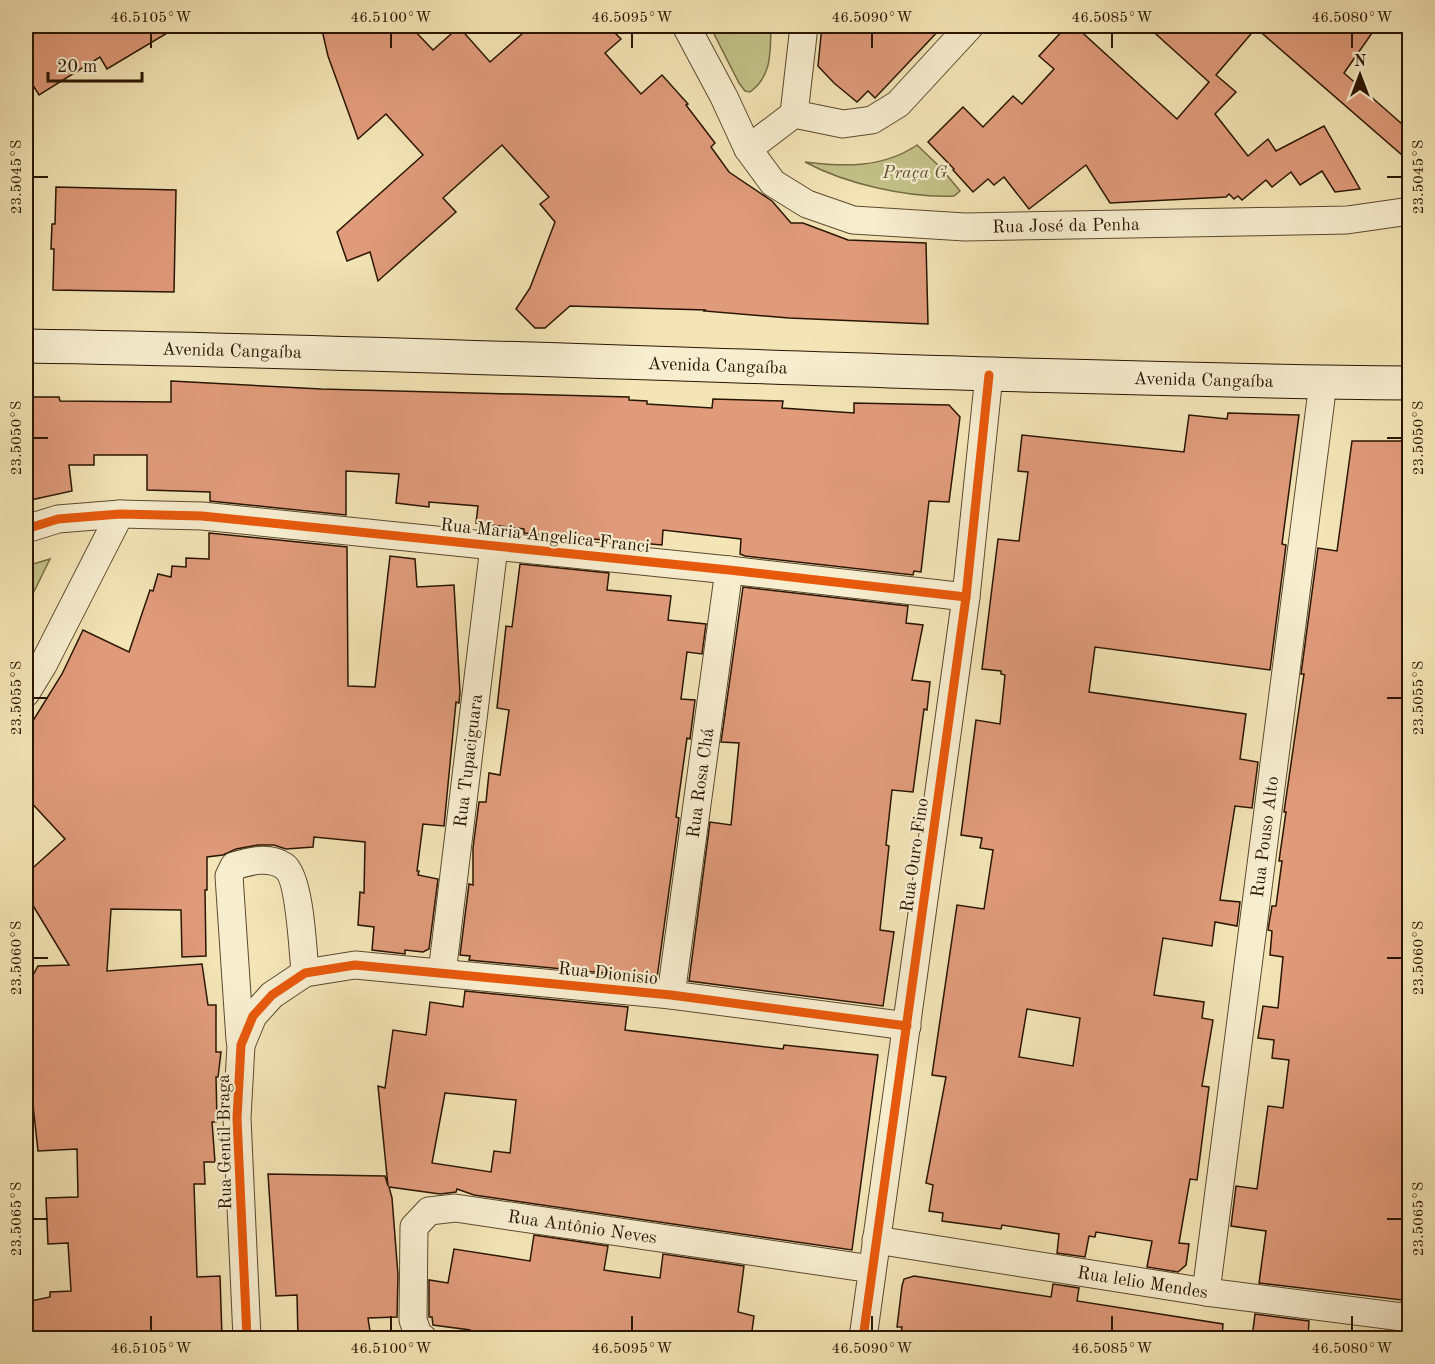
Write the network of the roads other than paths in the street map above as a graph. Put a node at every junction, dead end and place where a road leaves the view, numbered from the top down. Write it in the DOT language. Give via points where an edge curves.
graph roads {
  1 [pos="686,26"];
  2 [pos="804,26"];
  3 [pos="970,26"];
  4 [pos="794,114"];
  5 [pos="748,149"];
  6 [pos="1410,211"];
  7 [pos="26,346"];
  8 [pos="989,375"];
  9 [pos="1323,382"];
  10 [pos="1410,383"];
  11 [pos="120,514"];
  12 [pos="26,529"];
  13 [pos="494,547"];
  14 [pos="729,570"];
  15 [pos="966,597"];
  16 [pos="26,693"];
  17 [pos="305,973"];
  18 [pos="442,973"];
  19 [pos="671,995"];
  20 [pos="907,1026"];
  21 [pos="241,1045"];
  22 [pos="876,1240"];
  23 [pos="872,1269"];
  24 [pos="1206,1292"];
  25 [pos="1410,1318"];
  26 [pos="247,1338"];
  27 [pos="423,1338"];
  28 [pos="863,1338"];
  1 -- 5 [label="street, Rua José da Penha"];
  2 -- 4 [label="street"];
  3 -- 4 [label="street" via="898,104 872,120 843,124"];
  4 -- 5 [label="street"];
  5 -- 6 [label="street, Rua José da Penha" via="773,183 807,204 853,220 965,227 1347,220"];
  7 -- 8 [label="main road, Avenida Cangaíba"];
  8 -- 9 [label="main road, Avenida Cangaíba"];
  8 -- 15 [label="street, Rua Ouro Fino"];
  9 -- 10 [label="main road, Avenida Cangaíba"];
  9 -- 24 [label="street, Rua Pouso Alto"];
  11 -- 12 [label="street, Rua Maria Angelica Franci" via="58,519"];
  11 -- 13 [label="street, Rua Maria Angelica Franci" via="202,516"];
  11 -- 16 [label="street"];
  13 -- 14 [label="street, Rua Maria Angelica Franci"];
  13 -- 18 [label="street, Rua Tupaciguara"];
  14 -- 15 [label="street, Rua Maria Angelica Franci"];
  14 -- 19 [label="street, Rua Rosa Chá"];
  15 -- 20 [label="street, Rua Ouro Fino"];
  17 -- 18 [label="street, Rua Dionisio" via="355,965"];
  17 -- 21 [label="street, Rua Gentil Braga" via="272,995 253,1016"];
  17 -- 21 [label="street, Rua Gentil Braga" via="295,884 286,867 253,861 234,866 229,876"];
  18 -- 19 [label="street, Rua Dionisio"];
  19 -- 20 [label="street, Rua Dionisio"];
  20 -- 22 [label="street, Rua Ouro Fino"];
  21 -- 26 [label="street, Rua Gentil Braga" via="237,1118"];
  22 -- 23 [label="street, Rua Ouro Fino"];
  22 -- 24 [label="street, Rua lelio Mendes"];
  23 -- 27 [label="street, Rua Antônio Neves" via="455,1208 429,1211 414,1227 413,1320 419,1337"];
  23 -- 28 [label="street, Rua Ouro Fino"];
  24 -- 25 [label="street, Rua lelio Mendes"];
}
